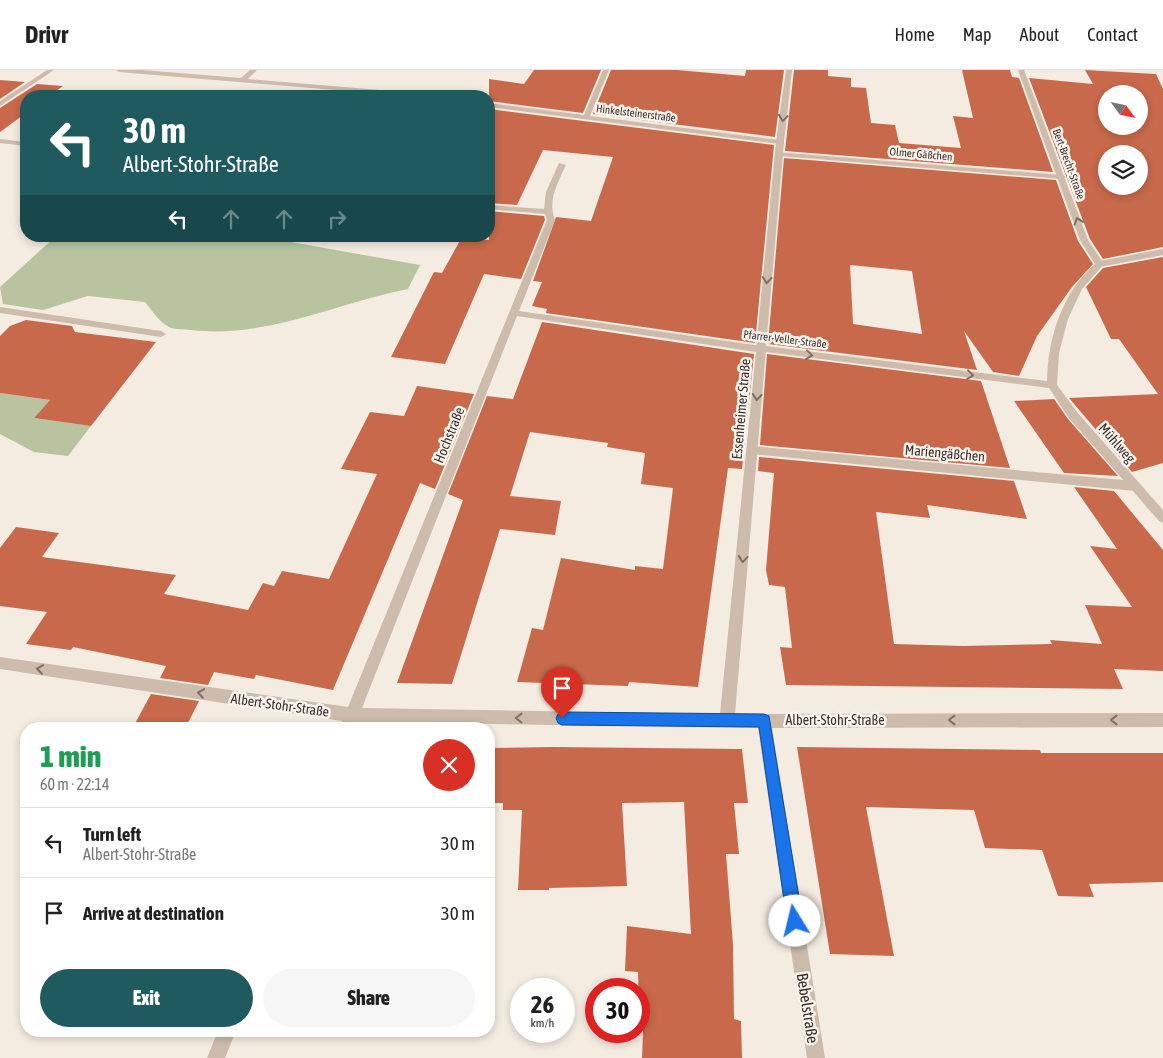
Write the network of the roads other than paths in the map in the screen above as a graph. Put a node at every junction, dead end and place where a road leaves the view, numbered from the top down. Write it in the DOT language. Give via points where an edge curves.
graph roads {
  1 [pos="51,70"];
  2 [pos="119,70"];
  3 [pos="254,70"];
  4 [pos="606,70"];
  5 [pos="789,70"];
  6 [pos="1021,70"];
  7 [pos="243,80"];
  8 [pos="21,90"];
  9 [pos="359,90"];
  10 [pos="20,91"];
  11 [pos="0,104"];
  12 [pos="495,106"];
  13 [pos="586,118"];
  14 [pos="0,141"];
  15 [pos="780,142"];
  16 [pos="20,143"];
  17 [pos="779,154"];
  18 [pos="562,165"];
  19 [pos="1062,176"];
  20 [pos="495,208"];
  21 [pos="546,212"];
  22 [pos="1163,252"];
  23 [pos="1100,264"];
  24 [pos="0,310"];
  25 [pos="515,312"];
  26 [pos="160,334"];
  27 [pos="761,349"];
  28 [pos="1052,385"];
  29 [pos="752,450"];
  30 [pos="1134,486"];
  31 [pos="1163,518"];
  32 [pos="0,663"];
  33 [pos="764,720"];
  34 [pos="1163,720"];
  35 [pos="728,721"];
  36 [pos="348,722"];
  37 [pos="225,1037"];
  38 [pos="216,1058"];
  39 [pos="816,1058"];
  1 -- 8 [label="street"];
  2 -- 7 [label="street"];
  3 -- 7 [label="street"];
  4 -- 13 [label="street"];
  5 -- 15 [label="street, Essenheimer Straße, one-way"];
  6 -- 19 [label="street, Bert-Brecht-Straße"];
  7 -- 9 [label="street"];
  10 -- 11 [label="street"];
  12 -- 13 [label="street, Hinkelsteinerstraße"];
  13 -- 15 [label="street, Hinkelsteinerstraße"];
  14 -- 16 [label="street"];
  15 -- 17 [label="street, Essenheimer Straße"];
  17 -- 19 [label="street, Olmer Gäßchen"];
  17 -- 27 [label="street, Essenheimer Straße, one-way"];
  18 -- 21 [label="street, Hochstraße"];
  23 -- 19 [label="street, Bert-Brecht-Straße, one-way" via="1084,240"];
  20 -- 21 [label="street"];
  21 -- 25 [label="street, Hochstraße" via="551,220"];
  22 -- 23 [label="street"];
  23 -- 28 [label="street" via="1079,285 1063,320 1052,360"];
  24 -- 26 [label="street"];
  25 -- 27 [label="street, Pfarrer-Veller-Straße"];
  25 -- 36 [label="street, Hochstraße"];
  27 -- 28 [label="street, Pfarrer-Veller-Straße, one-way"];
  27 -- 29 [label="street, Essenheimer Straße, one-way"];
  28 -- 30 [label="street, Mühlweg" via="1073,415"];
  29 -- 30 [label="street, Mariengäßchen"];
  29 -- 35 [label="street, Essenheimer Straße, one-way"];
  30 -- 31 [label="street, Mühlweg"];
  36 -- 32 [label="street, Albert-Stohr-Straße, one-way"];
  34 -- 33 [label="street, Albert-Stohr-Straße, one-way"];
  33 -- 35 [label="street, Albert-Stohr-Straße"];
  33 -- 39 [label="street, Bebelstraße"];
  35 -- 36 [label="street, Albert-Stohr-Straße, one-way"];
  37 -- 38 [label="street"];
}
